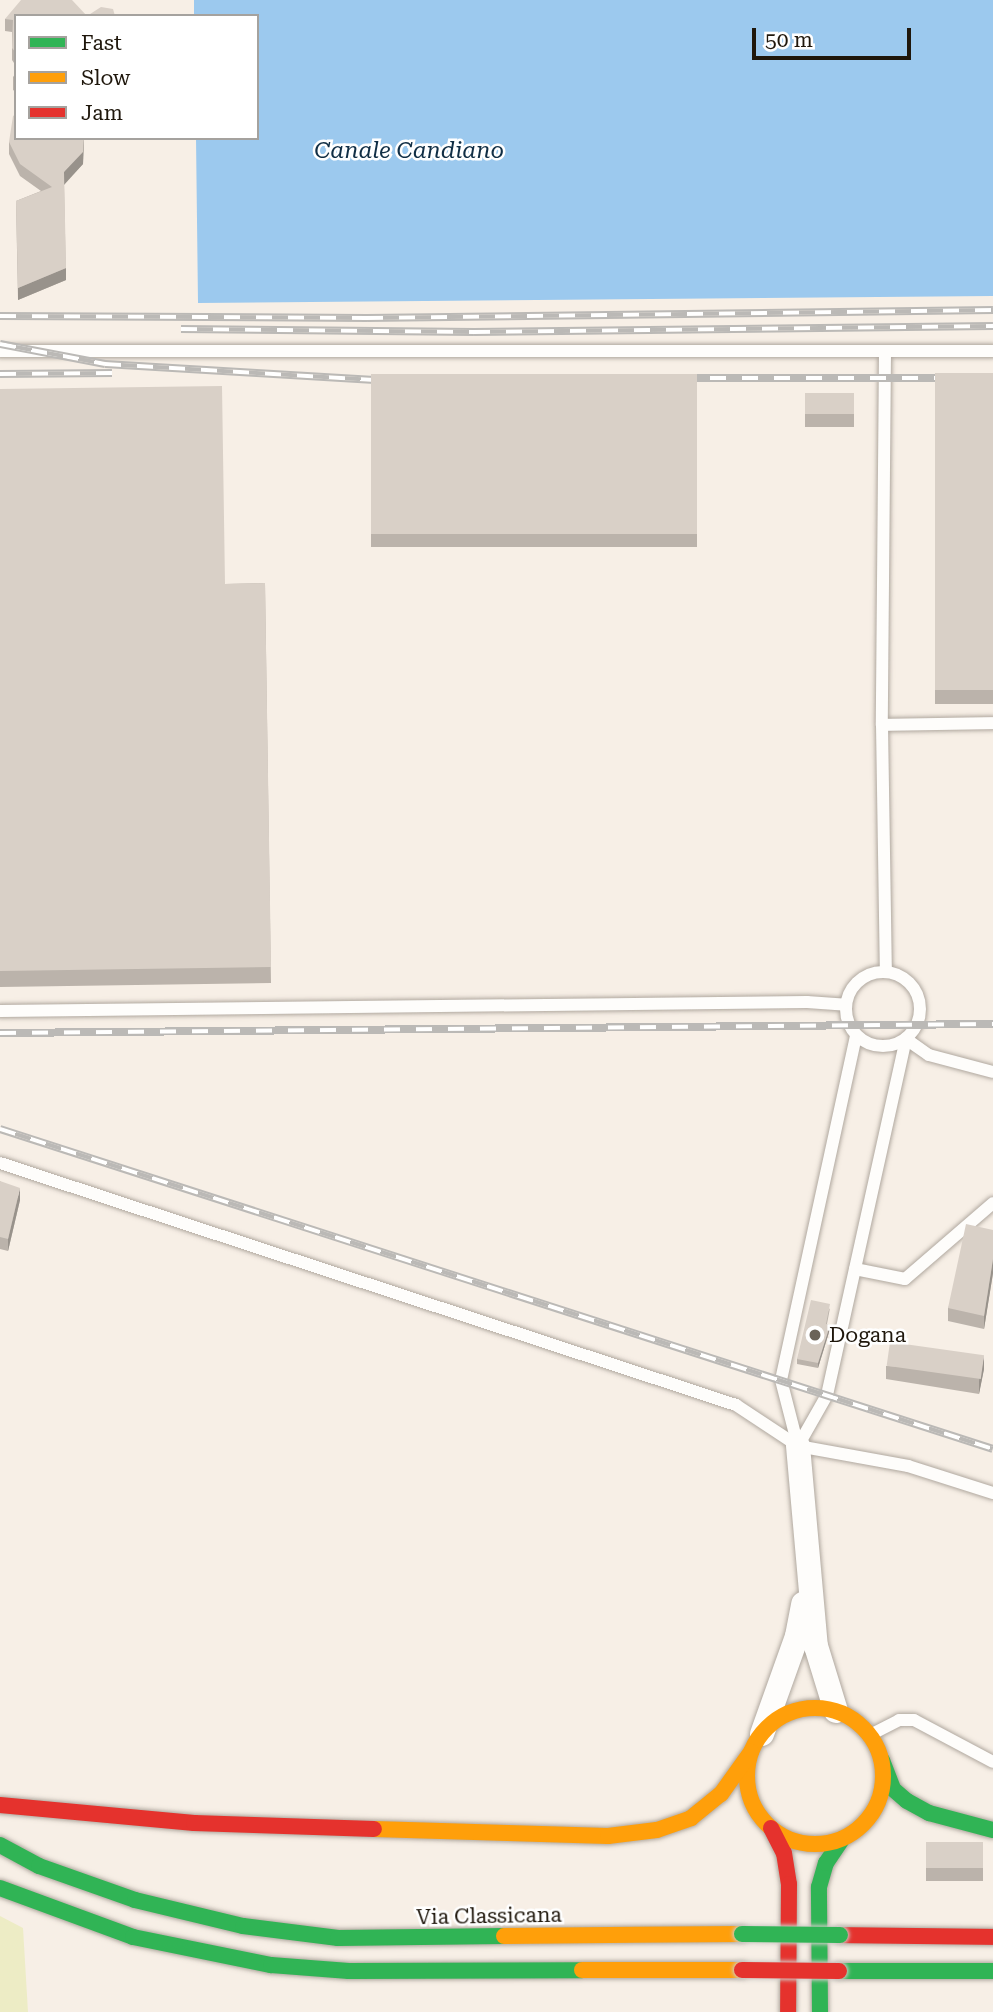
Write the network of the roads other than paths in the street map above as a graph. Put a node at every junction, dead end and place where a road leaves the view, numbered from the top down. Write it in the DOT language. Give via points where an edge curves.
graph roads {
  1 [pos="0,351"];
  2 [pos="993,351"];
  3 [pos="885,353"];
  4 [pos="993,723"];
  5 [pos="882,725"];
  6 [pos="886,972"];
  7 [pos="846,1005"];
  8 [pos="0,1011"];
  9 [pos="856,1035"];
  10 [pos="906,1039"];
  11 [pos="993,1072"];
  12 [pos="0,1164"];
  13 [pos="993,1203"];
  14 [pos="855,1269"];
  15 [pos="797,1446"];
  16 [pos="993,1493"];
  17 [pos="807,1583"];
  18 [pos="836,1711"];
  19 [pos="870,1735"];
  20 [pos="756,1743"];
  21 [pos="881,1757"];
  22 [pos="993,1762"];
  23 [pos="0,1805"];
  24 [pos="771,1828"];
  25 [pos="993,1830"];
  26 [pos="842,1839"];
  27 [pos="0,1845"];
  28 [pos="0,1888"];
  29 [pos="993,1937"];
  30 [pos="990,1971"];
  31 [pos="788,2012"];
  32 [pos="820,2012"];
  1 -- 3 [label="lane"];
  2 -- 3 [label="lane"];
  3 -- 5 [label="lane"];
  4 -- 5 [label="lane"];
  5 -- 6 [label="lane"];
  6 -- 7 [label="lane" via="874,972 855,984"];
  6 -- 10 [label="lane" via="908,981 920,1001 918,1024"];
  7 -- 8 [label="lane"];
  7 -- 9 [label="lane"];
  9 -- 10 [label="lane" via="874,1046"];
  9 -- 15 [label="lane" via="780,1380"];
  10 -- 11 [label="lane" via="929,1055"];
  10 -- 14 [label="lane"];
  12 -- 15 [label="lane" via="736,1405"];
  13 -- 14 [label="lane" via="905,1279"];
  14 -- 15 [label="lane" via="827,1395"];
  15 -- 16 [label="lane" via="908,1466"];
  15 -- 17 [label="street"];
  17 -- 18 [label="street" via="816,1646"];
  17 -- 20 [label="street" via="797,1636"];
  18 -- 19 [label="main road"];
  18 -- 20 [label="main road" via="795,1711"];
  19 -- 21 [label="main road"];
  19 -- 22 [label="lane" via="899,1720 914,1720"];
  20 -- 23 [label="main road" via="721,1794 691,1818 657,1830 608,1836 194,1823"];
  20 -- 24 [label="main road" via="749,1793"];
  21 -- 25 [label="main road" via="894,1789 907,1801 929,1813"];
  21 -- 26 [label="main road" via="879,1800 861,1827"];
  24 -- 26 [label="main road" via="805,1844"];
  24 -- 31 [label="main road" via="784,1853 789,1884"];
  26 -- 32 [label="main road" via="826,1863 819,1887"];
  27 -- 29 [label="main road, Via Classicana, bridge" via="39,1866 135,1900 243,1926 338,1938"];
  28 -- 30 [label="main road, bridge" via="133,1937 271,1965 349,1971"];
}
